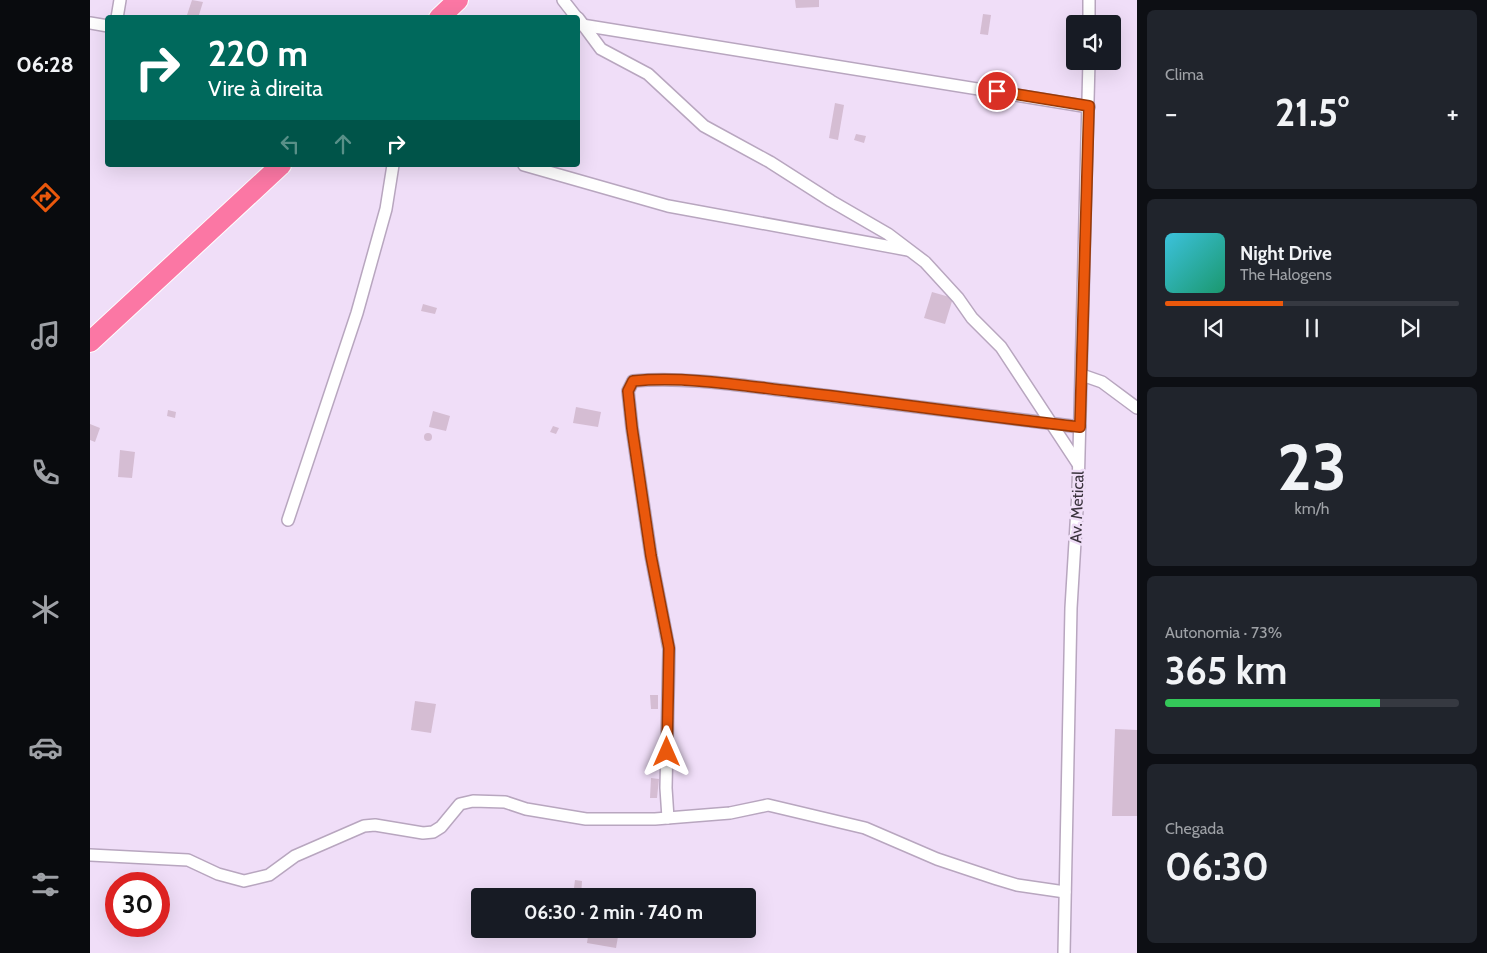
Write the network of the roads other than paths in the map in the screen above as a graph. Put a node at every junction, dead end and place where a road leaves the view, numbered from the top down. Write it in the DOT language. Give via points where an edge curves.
graph roads {
  1 [pos="120,0"];
  2 [pos="458,0"];
  3 [pos="563,0"];
  4 [pos="1089,0"];
  5 [pos="118,15"];
  6 [pos="443,15"];
  7 [pos="575,15"];
  8 [pos="1089,15"];
  9 [pos="580,20"];
  10 [pos="580,21"];
  11 [pos="1089,70"];
  12 [pos="1089,106"];
  13 [pos="279,167"];
  14 [pos="393,167"];
  15 [pos="531,167"];
  16 [pos="909,250"];
  17 [pos="90,342"];
  18 [pos="1082,375"];
  19 [pos="1137,408"];
  20 [pos="1050,423"];
  21 [pos="1080,427"];
  22 [pos="1078,464"];
  23 [pos="288,520"];
  24 [pos="668,818"];
  25 [pos="90,855"];
  26 [pos="1065,892"];
  27 [pos="1064,953"];
  1 -- 5 [label="street"];
  2 -- 6 [label="highway"];
  3 -- 7 [label="street"];
  4 -- 8 [label="street"];
  9 -- 12 [label="street"];
  10 -- 16 [label="street" via="601,49 654,78 704,126 770,162"];
  11 -- 12 [label="street, Av. Metical"];
  12 -- 18 [label="street, Av. Metical"];
  13 -- 17 [label="highway"];
  14 -- 23 [label="street" via="386,209 356,313"];
  15 -- 16 [label="street" via="668,206"];
  16 -- 20 [label="street" via="936,274 1001,347"];
  18 -- 19 [label="street" via="1102,382"];
  18 -- 21 [label="street, Av. Metical"];
  20 -- 21 [label="street"];
  20 -- 22 [label="street"];
  20 -- 24 [label="street" via="750,386 633,381 628,391 632,428 669,648"];
  21 -- 22 [label="street, Av. Metical"];
  22 -- 26 [label="street, Av. Metical" via="1071,608"];
  24 -- 25 [label="street" via="576,819 505,802 473,801 460,804 433,832 364,826 295,856 269,875 244,881 182,859"];
  24 -- 26 [label="street" via="730,812 768,804 865,828 937,858 1010,882"];
  26 -- 27 [label="street, Av. Metical"];
}
